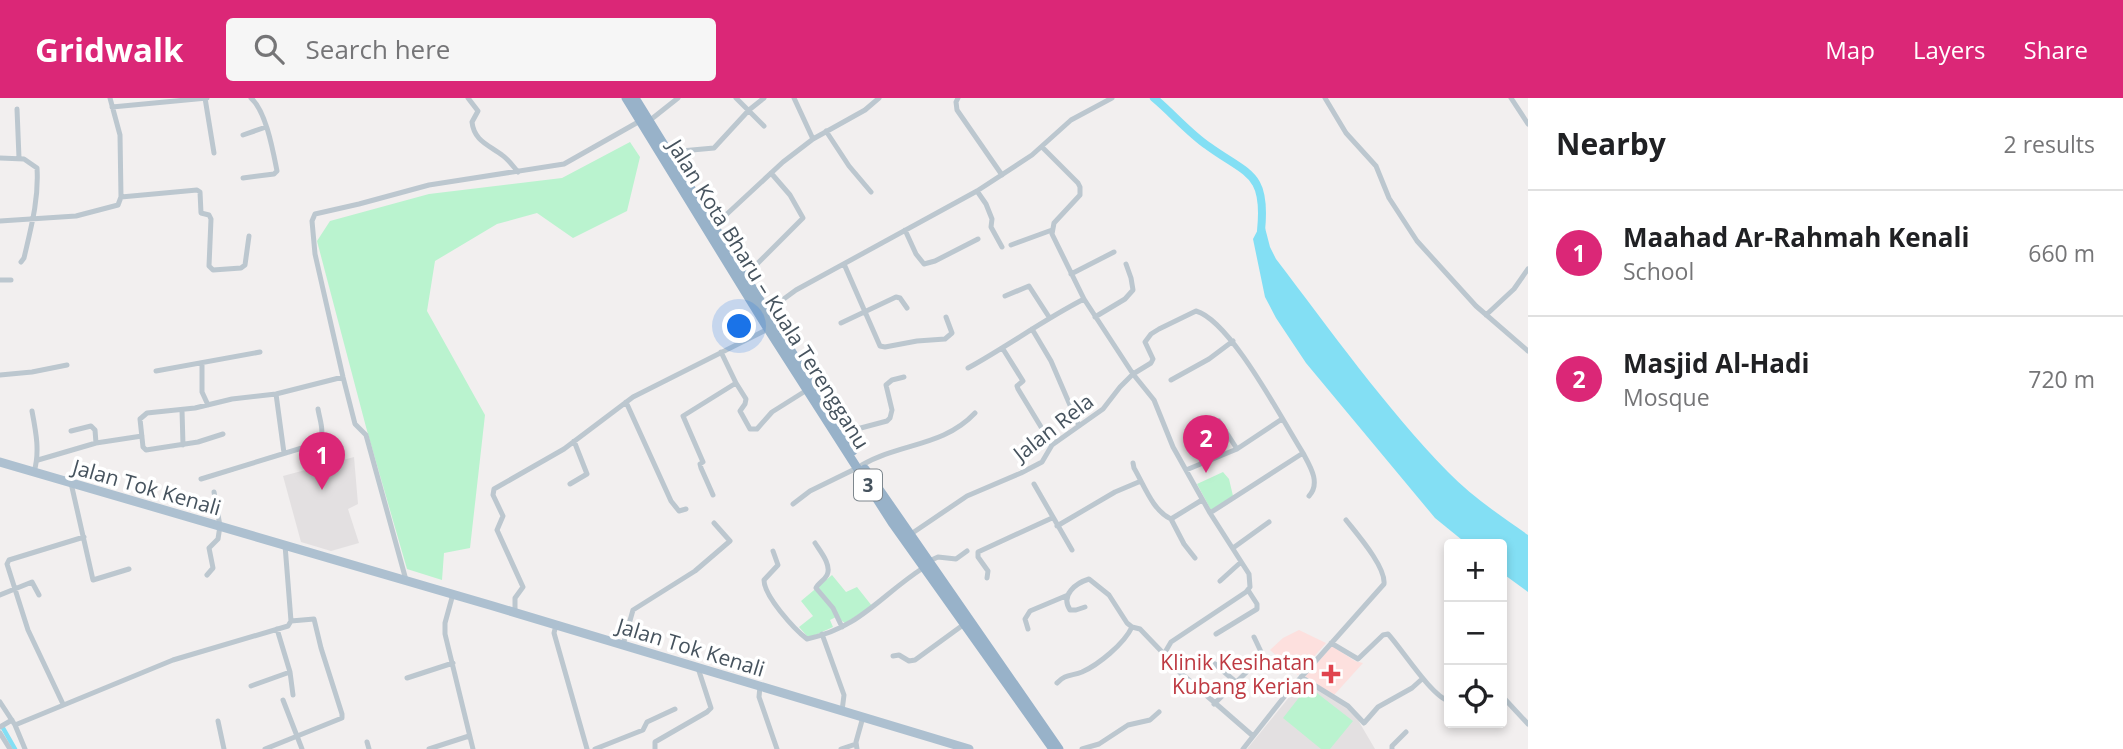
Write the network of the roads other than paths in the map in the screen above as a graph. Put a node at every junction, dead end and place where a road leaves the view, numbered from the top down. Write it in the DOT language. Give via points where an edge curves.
graph roads {
  1 [pos="110,98"];
  2 [pos="206,98"];
  3 [pos="251,98"];
  4 [pos="468,98"];
  5 [pos="626,98"];
  6 [pos="635,98"];
  7 [pos="678,98"];
  8 [pos="736,98"];
  9 [pos="764,98"];
  10 [pos="795,98"];
  11 [pos="879,98"];
  12 [pos="958,98"];
  13 [pos="1112,98"];
  14 [pos="1325,98"];
  15 [pos="1511,98"];
  16 [pos="112,107"];
  17 [pos="17,109"];
  18 [pos="748,110"];
  19 [pos="645,121"];
  20 [pos="1528,124"];
  21 [pos="764,126"];
  22 [pos="265,127"];
  23 [pos="826,131"];
  24 [pos="243,135"];
  25 [pos="813,139"];
  26 [pos="1042,147"];
  27 [pos="214,153"];
  28 [pos="670,154"];
  29 [pos="0,158"];
  30 [pos="19,158"];
  31 [pos="518,172"];
  32 [pos="771,173"];
  33 [pos="1002,175"];
  34 [pos="243,178"];
  35 [pos="977,191"];
  36 [pos="871,192"];
  37 [pos="121,197"];
  38 [pos="700,211"];
  39 [pos="34,217"];
  40 [pos="0,221"];
  41 [pos="714,226"];
  42 [pos="905,230"];
  43 [pos="1052,230"];
  44 [pos="249,236"];
  45 [pos="978,239"];
  46 [pos="1011,244"];
  47 [pos="1002,247"];
  48 [pos="1114,252"];
  49 [pos="20,262"];
  50 [pos="844,264"];
  51 [pos="1126,264"];
  52 [pos="1528,269"];
  53 [pos="1071,274"];
  54 [pos="745,276"];
  55 [pos="0,280"];
  56 [pos="10,280"];
  57 [pos="1005,296"];
  58 [pos="1084,299"];
  59 [pos="907,309"];
  60 [pos="865,311"];
  61 [pos="766,312"];
  62 [pos="1486,315"];
  63 [pos="946,317"];
  64 [pos="1049,317"];
  65 [pos="1095,317"];
  66 [pos="841,323"];
  67 [pos="768,329"];
  68 [pos="1032,329"];
  69 [pos="1233,341"];
  70 [pos="1003,349"];
  71 [pos="1528,351"];
  72 [pos="260,352"];
  73 [pos="721,352"];
  74 [pos="202,363"];
  75 [pos="67,365"];
  76 [pos="968,369"];
  77 [pos="156,370"];
  78 [pos="0,374"];
  79 [pos="1133,374"];
  80 [pos="343,377"];
  81 [pos="904,377"];
  82 [pos="1171,380"];
  83 [pos="736,383"];
  84 [pos="807,390"];
  85 [pos="275,394"];
  86 [pos="626,402"];
  87 [pos="208,405"];
  88 [pos="318,409"];
  89 [pos="182,410"];
  90 [pos="32,411"];
  91 [pos="975,413"];
  92 [pos="1282,419"];
  93 [pos="1219,422"];
  94 [pos="1079,426"];
  95 [pos="71,431"];
  96 [pos="842,433"];
  97 [pos="223,434"];
  98 [pos="142,436"];
  99 [pos="575,441"];
  100 [pos="96,443"];
  101 [pos="183,445"];
  102 [pos="1052,445"];
  103 [pos="1237,449"];
  104 [pos="284,453"];
  105 [pos="1303,453"];
  106 [pos="38,460"];
  107 [pos="0,463"];
  108 [pos="1133,463"];
  109 [pos="859,467"];
  110 [pos="1186,470"];
  111 [pos="34,472"];
  112 [pos="201,479"];
  113 [pos="1142,481"];
  114 [pos="71,483"];
  115 [pos="570,484"];
  116 [pos="1034,484"];
  117 [pos="215,492"];
  118 [pos="713,495"];
  119 [pos="1308,496"];
  120 [pos="1202,500"];
  121 [pos="793,504"];
  122 [pos="686,509"];
  123 [pos="1210,513"];
  124 [pos="1052,518"];
  125 [pos="1171,519"];
  126 [pos="1346,520"];
  127 [pos="1269,522"];
  128 [pos="714,523"];
  129 [pos="219,526"];
  130 [pos="1057,526"];
  131 [pos="909,535"];
  132 [pos="84,537"];
  133 [pos="815,543"];
  134 [pos="285,545"];
  135 [pos="1233,548"];
  136 [pos="1072,550"];
  137 [pos="773,551"];
  138 [pos="967,551"];
  139 [pos="1195,558"];
  140 [pos="1241,562"];
  141 [pos="925,565"];
  142 [pos="129,569"];
  143 [pos="207,575"];
  144 [pos="987,578"];
  145 [pos="406,580"];
  146 [pos="1220,581"];
  147 [pos="16,588"];
  148 [pos="1248,590"];
  149 [pos="453,594"];
  150 [pos="39,595"];
  151 [pos="1068,595"];
  152 [pos="0,596"];
  153 [pos="1085,607"];
  154 [pos="515,612"];
  155 [pos="291,621"];
  156 [pos="556,625"];
  157 [pos="963,625"];
  158 [pos="842,627"];
  159 [pos="1132,628"];
  160 [pos="277,629"];
  161 [pos="1028,629"];
  162 [pos="822,634"];
  163 [pos="1216,634"];
  164 [pos="1254,637"];
  165 [pos="1331,643"];
  166 [pos="623,645"];
  167 [pos="1164,654"];
  168 [pos="893,656"];
  169 [pos="453,663"];
  170 [pos="1215,664"];
  171 [pos="698,668"];
  172 [pos="290,672"];
  173 [pos="1301,677"];
  174 [pos="407,678"];
  175 [pos="1422,679"];
  176 [pos="1057,682"];
  177 [pos="1237,683"];
  178 [pos="251,685"];
  179 [pos="760,686"];
  180 [pos="293,695"];
  181 [pos="1444,699"];
  182 [pos="283,700"];
  183 [pos="1507,701"];
  184 [pos="0,702"];
  185 [pos="1214,704"];
  186 [pos="63,705"];
  187 [pos="675,709"];
  188 [pos="842,711"];
  189 [pos="1158,712"];
  190 [pos="863,718"];
  191 [pos="218,721"];
  192 [pos="14,723"];
  193 [pos="1528,724"];
  194 [pos="0,727"];
  195 [pos="1406,732"];
  196 [pos="0,733"];
  197 [pos="1047,735"];
  198 [pos="296,736"];
  199 [pos="469,736"];
  200 [pos="1253,736"];
  201 [pos="857,746"];
  202 [pos="963,748"];
  203 [pos="10,749"];
  204 [pos="25,749"];
  205 [pos="224,749"];
  206 [pos="265,749"];
  207 [pos="302,749"];
  208 [pos="429,749"];
  209 [pos="473,749"];
  210 [pos="587,749"];
  211 [pos="595,749"];
  212 [pos="655,749"];
  213 [pos="777,749"];
  214 [pos="841,749"];
  215 [pos="1047,749"];
  216 [pos="1053,749"];
  217 [pos="1061,749"];
  218 [pos="1082,749"];
  219 [pos="1243,749"];
  220 [pos="1392,749"];
  1 -- 16 [label="street"];
  2 -- 16 [label="street"];
  2 -- 27 [label="street"];
  3 -- 22 [label="street"];
  4 -- 31 [label="street" via="478,111 472,122 475,133"];
  5 -- 19 [label="highway, Jalan Kota Bharu – Kuala Terengganu / 3"];
  6 -- 19 [label="highway, Jalan Kota Bharu – Kuala Terengganu / 3"];
  7 -- 19 [label="street"];
  8 -- 18 [label="street"];
  9 -- 18 [label="street"];
  10 -- 25 [label="street"];
  11 -- 23 [label="street"];
  12 -- 33 [label="street" via="957,110"];
  13 -- 26 [label="street" via="1072,120"];
  14 -- 62 [label="street" via="1346,133 1376,166 1410,233"];
  15 -- 20 [label="street"];
  16 -- 37 [label="street" via="120,135"];
  17 -- 30 [label="street"];
  18 -- 21 [label="street"];
  18 -- 28 [label="street" via="714,148"];
  19 -- 28 [label="highway, Jalan Kota Bharu – Kuala Terengganu / 3"];
  19 -- 31 [label="street" via="575,160"];
  19 -- 38 [label="highway, Jalan Kota Bharu – Kuala Terengganu / 3"];
  22 -- 24 [label="street"];
  22 -- 34 [label="street" via="276,173"];
  23 -- 25 [label="street"];
  23 -- 36 [label="street"];
  25 -- 32 [label="street"];
  26 -- 33 [label="street"];
  26 -- 43 [label="street" via="1081,191"];
  28 -- 38 [label="highway, Jalan Kota Bharu – Kuala Terengganu / 3"];
  29 -- 30 [label="street"];
  30 -- 39 [label="street" via="37,168"];
  31 -- 80 [label="street" via="429,185 315,214 315,254"];
  32 -- 41 [label="street"];
  32 -- 54 [label="street" via="803,218"];
  33 -- 35 [label="street"];
  35 -- 42 [label="street"];
  35 -- 47 [label="street"];
  37 -- 39 [label="street" via="115,207 76,216"];
  37 -- 44 [label="street" via="200,192 201,213 211,219 209,266 213,270 245,265"];
  38 -- 41 [label="highway, Jalan Kota Bharu – Kuala Terengganu / 3"];
  38 -- 67 [label="highway, Jalan Kota Bharu – Kuala Terengganu / 3"];
  39 -- 40 [label="street"];
  39 -- 49 [label="street"];
  41 -- 54 [label="highway, Jalan Kota Bharu – Kuala Terengganu / 3"];
  42 -- 45 [label="street" via="924,264"];
  42 -- 50 [label="street"];
  43 -- 46 [label="street"];
  43 -- 53 [label="street"];
  48 -- 53 [label="street"];
  50 -- 60 [label="street"];
  50 -- 61 [label="street"];
  51 -- 65 [label="street" via="1133,290"];
  52 -- 62 [label="street"];
  53 -- 58 [label="street"];
  54 -- 61 [label="highway, Jalan Kota Bharu – Kuala Terengganu / 3"];
  55 -- 56 [label="street"];
  57 -- 64 [label="street" via="1029,286"];
  58 -- 64 [label="street"];
  58 -- 65 [label="street"];
  59 -- 60 [label="street" via="898,297"];
  60 -- 63 [label="street" via="877,342 885,347 945,339 952,333"];
  60 -- 66 [label="street"];
  61 -- 96 [label="highway, Jalan Kota Bharu – Kuala Terengganu / 3"];
  62 -- 71 [label="street"];
  64 -- 68 [label="street"];
  65 -- 79 [label="street"];
  67 -- 73 [label="street"];
  67 -- 84 [label="highway, Jalan Kota Bharu – Kuala Terengganu / 3"];
  68 -- 70 [label="street"];
  68 -- 94 [label="street"];
  69 -- 79 [label="street, Jalan Rela" via="1211,318 1192,312 1147,338 1145,346 1153,359"];
  69 -- 82 [label="street"];
  69 -- 92 [label="street"];
  70 -- 76 [label="street"];
  70 -- 102 [label="street" via="1023,381 1018,389"];
  72 -- 74 [label="street"];
  73 -- 83 [label="street"];
  73 -- 86 [label="street"];
  74 -- 77 [label="street"];
  74 -- 87 [label="street" via="202,393"];
  75 -- 78 [label="street"];
  79 -- 94 [label="street, Jalan Rela" via="1103,409"];
  79 -- 110 [label="street" via="1154,400"];
  80 -- 85 [label="street"];
  80 -- 145 [label="street" via="355,424 366,435"];
  81 -- 96 [label="street" via="886,385 892,410 887,421"];
  83 -- 84 [label="street" via="747,401 740,411 754,430 772,412"];
  83 -- 118 [label="street" via="683,415"];
  84 -- 109 [label="highway, Jalan Kota Bharu – Kuala Terengganu / 3"];
  85 -- 87 [label="street"];
  85 -- 104 [label="street"];
  86 -- 99 [label="street"];
  86 -- 122 [label="street" via="671,501 679,511"];
  87 -- 89 [label="street"];
  88 -- 104 [label="street, Jalan Tok Kenali" via="320,441"];
  89 -- 98 [label="street" via="142,416"];
  89 -- 101 [label="street"];
  90 -- 106 [label="street"];
  91 -- 109 [label="street" via="929,443"];
  92 -- 103 [label="street"];
  92 -- 105 [label="street"];
  93 -- 103 [label="street"];
  94 -- 102 [label="street, Jalan Rela"];
  95 -- 100 [label="street" via="91,426"];
  96 -- 109 [label="highway, Jalan Kota Bharu – Kuala Terengganu / 3"];
  97 -- 101 [label="street"];
  98 -- 100 [label="street"];
  98 -- 101 [label="street" via="146,450"];
  99 -- 115 [label="street" via="587,474"];
  99 -- 154 [label="street" via="495,489 493,495 503,516 497,530 523,587 515,598"];
  100 -- 106 [label="street"];
  102 -- 131 [label="street, Jalan Rela" via="1037,465 967,496"];
  103 -- 110 [label="street"];
  104 -- 112 [label="street, Jalan Tok Kenali"];
  105 -- 119 [label="street" via="1314,485"];
  105 -- 123 [label="street"];
  106 -- 111 [label="street"];
  107 -- 111 [label="main road, Jalan Tok Kenali"];
  108 -- 113 [label="street"];
  109 -- 121 [label="street"];
  109 -- 131 [label="highway, Jalan Kota Bharu – Kuala Terengganu / 3"];
  109 -- 141 [label="highway, Jalan Kota Bharu – Kuala Terengganu / 3"];
  110 -- 120 [label="street"];
  111 -- 114 [label="main road, Jalan Tok Kenali"];
  113 -- 125 [label="street" via="1162,514"];
  113 -- 130 [label="street"];
  114 -- 129 [label="main road, Jalan Tok Kenali"];
  114 -- 132 [label="street"];
  116 -- 124 [label="street"];
  117 -- 129 [label="street"];
  120 -- 123 [label="street"];
  120 -- 125 [label="street"];
  123 -- 135 [label="street"];
  124 -- 130 [label="street"];
  124 -- 144 [label="street" via="978,552 988,570"];
  125 -- 139 [label="street"];
  126 -- 165 [label="street" via="1385,579"];
  127 -- 135 [label="street"];
  128 -- 166 [label="street" via="730,541 695,571 632,610"];
  129 -- 134 [label="main road, Jalan Tok Kenali"];
  129 -- 143 [label="street" via="218,539 209,548 213,568"];
  130 -- 136 [label="street"];
  131 -- 141 [label="highway, Jalan Kota Bharu – Kuala Terengganu / 3"];
  132 -- 142 [label="street" via="93,580"];
  132 -- 147 [label="street" via="9,560"];
  133 -- 158 [label="street" via="828,570 816,588"];
  134 -- 145 [label="main road, Jalan Tok Kenali"];
  134 -- 155 [label="street"];
  135 -- 140 [label="street"];
  137 -- 162 [label="street" via="778,565 764,580 764,587 804,637"];
  138 -- 141 [label="street" via="954,560 938,557"];
  140 -- 146 [label="street"];
  140 -- 148 [label="street" via="1251,579"];
  141 -- 157 [label="highway, Jalan Kota Bharu – Kuala Terengganu / 3"];
  141 -- 158 [label="street" via="863,617"];
  141 -- 197 [label="highway, Jalan Kota Bharu – Kuala Terengganu / 3"];
  145 -- 149 [label="main road, Jalan Tok Kenali"];
  147 -- 150 [label="street" via="33,583"];
  147 -- 152 [label="street"];
  147 -- 186 [label="street" via="28,630"];
  148 -- 163 [label="street" via="1257,609"];
  148 -- 167 [label="street" via="1171,642"];
  149 -- 154 [label="main road, Jalan Tok Kenali"];
  149 -- 169 [label="street" via="445,634"];
  151 -- 153 [label="street" via="1070,610"];
  151 -- 159 [label="street" via="1075,585 1092,580 1109,594"];
  151 -- 161 [label="street" via="1030,611 1025,618"];
  154 -- 156 [label="main road, Jalan Tok Kenali"];
  155 -- 160 [label="street"];
  155 -- 198 [label="street" via="314,619 342,714 342,718"];
  156 -- 166 [label="main road, Jalan Tok Kenali"];
  156 -- 210 [label="street" via="554,634"];
  157 -- 168 [label="street" via="912,662"];
  157 -- 197 [label="highway, Jalan Kota Bharu – Kuala Terengganu / 3"];
  158 -- 162 [label="street"];
  159 -- 167 [label="street" via="1140,629"];
  159 -- 176 [label="street" via="1091,667"];
  160 -- 172 [label="street"];
  160 -- 186 [label="street" via="173,660"];
  162 -- 188 [label="street" via="844,695"];
  164 -- 177 [label="street" via="1263,655"];
  165 -- 173 [label="street"];
  165 -- 175 [label="street" via="1358,659 1388,634"];
  166 -- 171 [label="main road, Jalan Tok Kenali"];
  167 -- 185 [label="street"];
  169 -- 174 [label="street"];
  169 -- 199 [label="street"];
  170 -- 177 [label="street"];
  171 -- 179 [label="main road, Jalan Tok Kenali"];
  171 -- 212 [label="street" via="710,708 656,742"];
  172 -- 178 [label="street"];
  172 -- 180 [label="street"];
  173 -- 175 [label="street" via="1348,706 1364,723 1378,707"];
  173 -- 200 [label="street"];
  175 -- 181 [label="street"];
  177 -- 185 [label="street"];
  179 -- 188 [label="main road, Jalan Tok Kenali"];
  179 -- 213 [label="street" via="759,697"];
  182 -- 198 [label="street"];
  183 -- 193 [label="street"];
  184 -- 192 [label="street"];
  185 -- 200 [label="street"];
  186 -- 192 [label="street"];
  187 -- 211 [label="street" via="647,722 643,730"];
  188 -- 190 [label="main road, Jalan Tok Kenali"];
  189 -- 218 [label="street" via="1150,720 1128,725"];
  190 -- 201 [label="street"];
  190 -- 202 [label="main road, Jalan Tok Kenali"];
  191 -- 205 [label="street"];
  192 -- 194 [label="street"];
  192 -- 204 [label="street"];
  195 -- 220 [label="street"];
  196 -- 203 [label="street"];
  197 -- 215 [label="highway"];
  197 -- 216 [label="highway, Jalan Kota Bharu – Kuala Terengganu / 3"];
  197 -- 217 [label="highway"];
  198 -- 206 [label="street"];
  198 -- 207 [label="street"];
  199 -- 208 [label="street"];
  199 -- 209 [label="street"];
  200 -- 219 [label="street"];
  201 -- 214 [label="street"];
}
